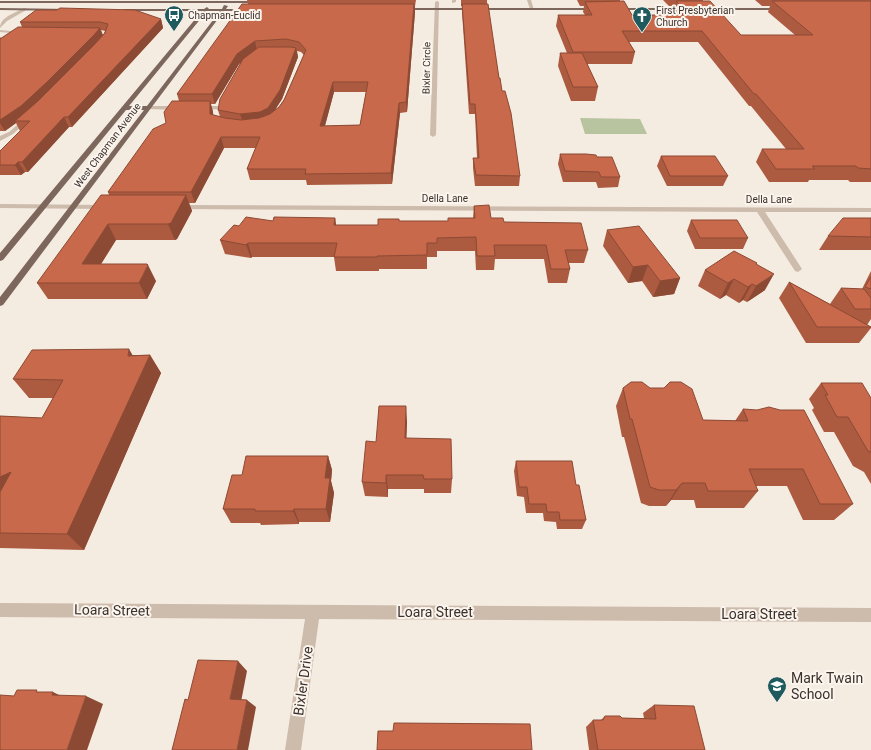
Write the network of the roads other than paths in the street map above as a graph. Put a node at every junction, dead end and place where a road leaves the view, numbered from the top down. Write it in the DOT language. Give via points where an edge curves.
graph roads {
  1 [pos="213,1"];
  2 [pos="230,1"];
  3 [pos="454,1"];
  4 [pos="530,1"];
  5 [pos="0,2"];
  6 [pos="14,2"];
  7 [pos="73,2"];
  8 [pos="266,2"];
  9 [pos="429,2"];
  10 [pos="439,2"];
  11 [pos="448,2"];
  12 [pos="460,2"];
  13 [pos="523,2"];
  14 [pos="538,2"];
  15 [pos="671,3"];
  16 [pos="0,7"];
  17 [pos="437,8"];
  18 [pos="26,9"];
  19 [pos="393,9"];
  20 [pos="532,9"];
  21 [pos="602,9"];
  22 [pos="609,9"];
  23 [pos="677,9"];
  24 [pos="692,9"];
  25 [pos="699,9"];
  26 [pos="790,9"];
  27 [pos="80,10"];
  28 [pos="118,10"];
  29 [pos="205,10"];
  30 [pos="223,10"];
  31 [pos="256,10"];
  32 [pos="1,28"];
  33 [pos="21,33"];
  34 [pos="28,33"];
  35 [pos="16,37"];
  36 [pos="222,102"];
  37 [pos="124,108"];
  38 [pos="149,108"];
  39 [pos="218,108"];
  40 [pos="217,115"];
  41 [pos="29,117"];
  42 [pos="433,135"];
  43 [pos="0,139"];
  44 [pos="0,206"];
  45 [pos="42,207"];
  46 [pos="74,207"];
  47 [pos="112,207"];
  48 [pos="166,207"];
  49 [pos="759,210"];
  50 [pos="871,210"];
  51 [pos="0,258"];
  52 [pos="798,269"];
  53 [pos="0,303"];
  54 [pos="0,610"];
  55 [pos="313,612"];
  56 [pos="871,615"];
  57 [pos="293,750"];
  1 -- 2 [label="main road"];
  1 -- 7 [label="main road"];
  1 -- 29 [label="main road, West Chapman Avenue"];
  2 -- 8 [label="main road"];
  2 -- 30 [label="main road, West Chapman Avenue"];
  3 -- 11 [label="main road"];
  3 -- 12 [label="main road"];
  4 -- 13 [label="main road"];
  4 -- 14 [label="main road"];
  4 -- 20 [label="street"];
  5 -- 6 [label="main road"];
  6 -- 7 [label="main road"];
  6 -- 16 [label="main road"];
  7 -- 16 [label="main road" via="61,5"];
  9 -- 10 [label="main road"];
  10 -- 17 [label="street, Bixler Circle"];
  15 -- 23 [label="main road"];
  16 -- 18 [label="main road"];
  17 -- 19 [label="main road"];
  17 -- 20 [label="main road"];
  17 -- 42 [label="street, Bixler Circle"];
  18 -- 27 [label="main road"];
  18 -- 32 [label="street" via="20,13 22,16"];
  20 -- 21 [label="main road"];
  22 -- 23 [label="main road"];
  23 -- 24 [label="main road"];
  25 -- 26 [label="main road"];
  28 -- 29 [label="main road"];
  29 -- 30 [label="main road"];
  29 -- 37 [label="main road, West Chapman Avenue"];
  30 -- 31 [label="main road"];
  30 -- 38 [label="main road, West Chapman Avenue"];
  32 -- 33 [label="street"];
  33 -- 34 [label="street"];
  33 -- 35 [label="street"];
  36 -- 39 [label="street"];
  37 -- 38 [label="main road"];
  37 -- 45 [label="main road, West Chapman Avenue"];
  38 -- 39 [label="street"];
  38 -- 46 [label="main road, West Chapman Avenue"];
  39 -- 40 [label="street"];
  41 -- 43 [label="street"];
  44 -- 45 [label="street"];
  45 -- 46 [label="street"];
  45 -- 51 [label="main road, West Chapman Avenue"];
  46 -- 47 [label="street"];
  46 -- 53 [label="main road, West Chapman Avenue"];
  48 -- 49 [label="street, Della Lane"];
  49 -- 50 [label="street, Della Lane"];
  49 -- 52 [label="street"];
  54 -- 55 [label="street, Loara Street"];
  55 -- 56 [label="street, Loara Street"];
  55 -- 57 [label="street, Bixler Drive"];
}
